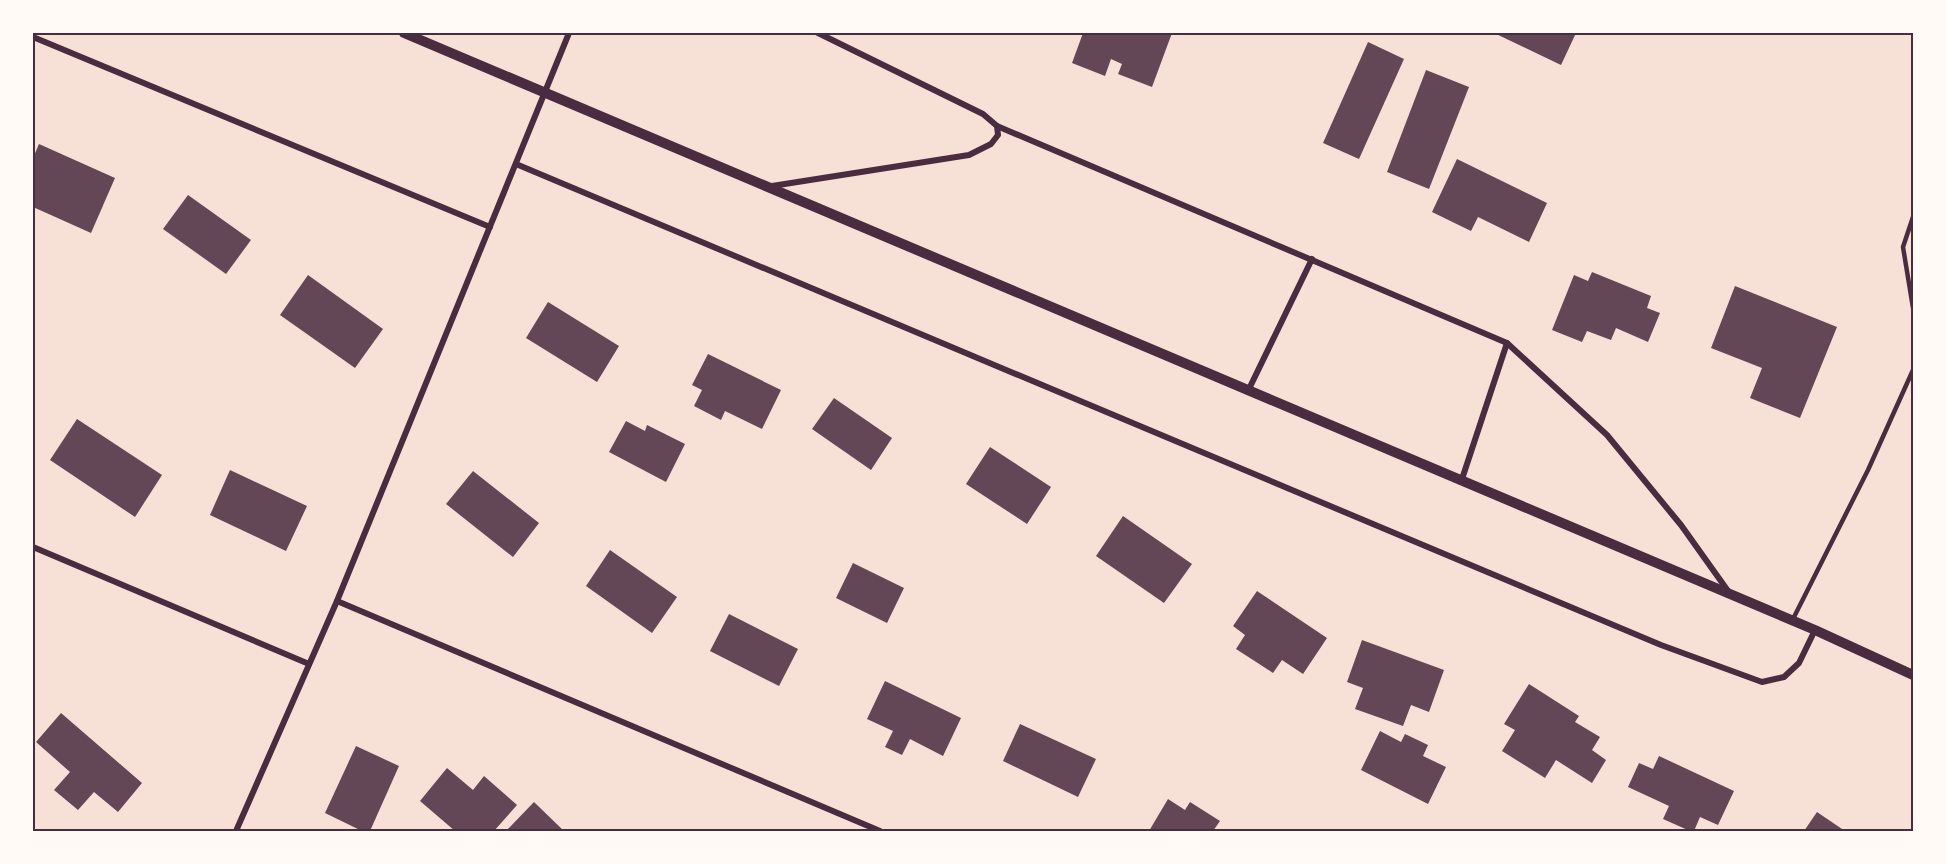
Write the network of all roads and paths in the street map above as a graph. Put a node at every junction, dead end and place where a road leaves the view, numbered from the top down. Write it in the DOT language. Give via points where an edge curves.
graph roads {
  1 [pos="404,33"];
  2 [pos="569,33"];
  3 [pos="818,33"];
  4 [pos="33,37"];
  5 [pos="544,92"];
  6 [pos="997,126"];
  7 [pos="516,164"];
  8 [pos="767,187"];
  9 [pos="1913,217"];
  10 [pos="490,227"];
  11 [pos="1312,259"];
  12 [pos="1913,308"];
  13 [pos="1507,343"];
  14 [pos="1913,370"];
  15 [pos="1248,392"];
  16 [pos="1461,482"];
  17 [pos="33,547"];
  18 [pos="1731,595"];
  19 [pos="337,601"];
  20 [pos="1792,621"];
  21 [pos="1815,630"];
  22 [pos="309,664"];
  23 [pos="1913,675"];
  24 [pos="236,831"];
  25 [pos="880,831"];
  1 -- 5 [label="street"];
  2 -- 5 [label="street"];
  3 -- 6 [label="street" via="983,114"];
  4 -- 10 [label="street"];
  5 -- 7 [label="street"];
  5 -- 8 [label="street"];
  6 -- 8 [label="street" via="998,135 991,144 969,155"];
  6 -- 11 [label="street"];
  7 -- 10 [label="street"];
  7 -- 21 [label="street" via="1650,640 1762,682 1784,677 1799,663"];
  8 -- 15 [label="street"];
  9 -- 12 [label="lane" via="1903,247"];
  10 -- 19 [label="street"];
  11 -- 13 [label="street"];
  11 -- 15 [label="street"];
  13 -- 16 [label="street"];
  13 -- 18 [label="street" via="1607,435 1681,525"];
  14 -- 20 [label="lane"];
  15 -- 16 [label="street"];
  16 -- 18 [label="street"];
  17 -- 22 [label="street"];
  18 -- 20 [label="street"];
  19 -- 22 [label="street"];
  19 -- 25 [label="street"];
  20 -- 21 [label="street"];
  21 -- 23 [label="street"];
  22 -- 24 [label="street"];
}
